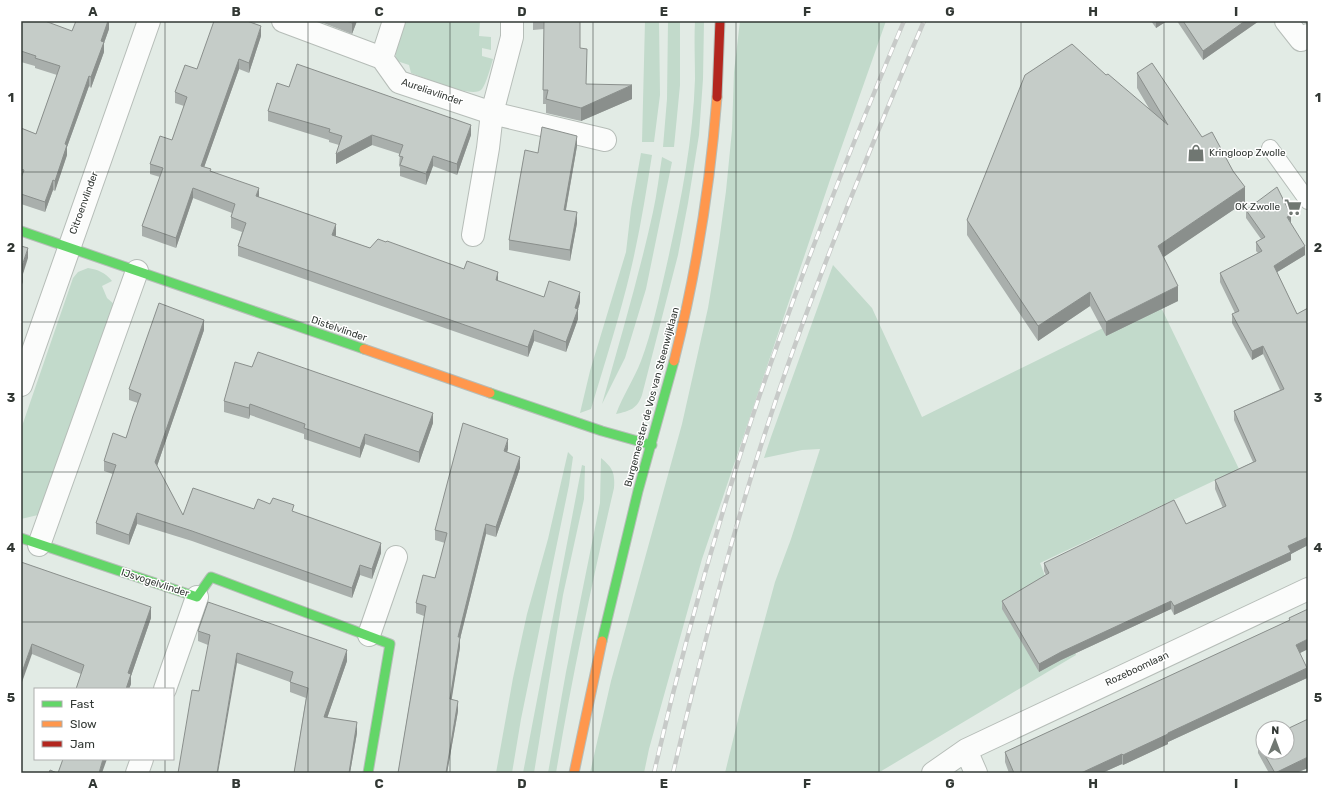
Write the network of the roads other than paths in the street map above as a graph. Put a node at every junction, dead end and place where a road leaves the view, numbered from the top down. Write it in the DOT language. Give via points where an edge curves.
graph roads {
  1 [pos="149,21"];
  2 [pos="283,21"];
  3 [pos="394,21"];
  4 [pos="512,21"];
  5 [pos="720,21"];
  6 [pos="1286,21"];
  7 [pos="1308,35"];
  8 [pos="382,58"];
  9 [pos="492,113"];
  10 [pos="605,140"];
  11 [pos="1270,148"];
  12 [pos="1308,201"];
  13 [pos="21,231"];
  14 [pos="473,235"];
  15 [pos="68,248"];
  16 [pos="137,271"];
  17 [pos="21,385"];
  18 [pos="652,445"];
  19 [pos="30,542"];
  20 [pos="396,557"];
  21 [pos="1308,589"];
  22 [pos="197,597"];
  23 [pos="369,635"];
  24 [pos="166,688"];
  25 [pos="966,750"];
  26 [pos="142,760"];
  27 [pos="137,773"];
  28 [pos="368,773"];
  29 [pos="574,773"];
  30 [pos="933,773"];
  31 [pos="976,773"];
  1 -- 15 [label="street, Citroenvlinder"];
  2 -- 8 [label="street"];
  3 -- 8 [label="street"];
  4 -- 9 [label="street" via="512,37"];
  5 -- 18 [label="street, Burgemeester de Vos van Steenwijklaan" via="715,124 702,230 691,289"];
  6 -- 7 [label="street" via="1301,40"];
  8 -- 9 [label="street, Aureliavlinder" via="399,82"];
  9 -- 10 [label="street, Aureliavlinder"];
  9 -- 14 [label="street"];
  11 -- 12 [label="lane"];
  13 -- 15 [label="street, Distelvlinder"];
  15 -- 16 [label="street, Distelvlinder"];
  15 -- 17 [label="street, Citroenvlinder"];
  16 -- 18 [label="street, Distelvlinder" via="602,431"];
  16 -- 19 [label="street"];
  18 -- 29 [label="street, Burgemeester de Vos van Steenwijklaan" via="612,597"];
  19 -- 22 [label="street, IJsvogelvlinder"];
  20 -- 23 [label="street"];
  21 -- 25 [label="street, Rozeboomlaan"];
  22 -- 23 [label="street, IJsvogelvlinder" via="211,577"];
  22 -- 24 [label="street"];
  23 -- 28 [label="street, IJsvogelvlinder" via="390,644"];
  25 -- 30 [label="street, Rozeboomlaan"];
  25 -- 31 [label="street"];
  26 -- 27 [label="street"];
}
